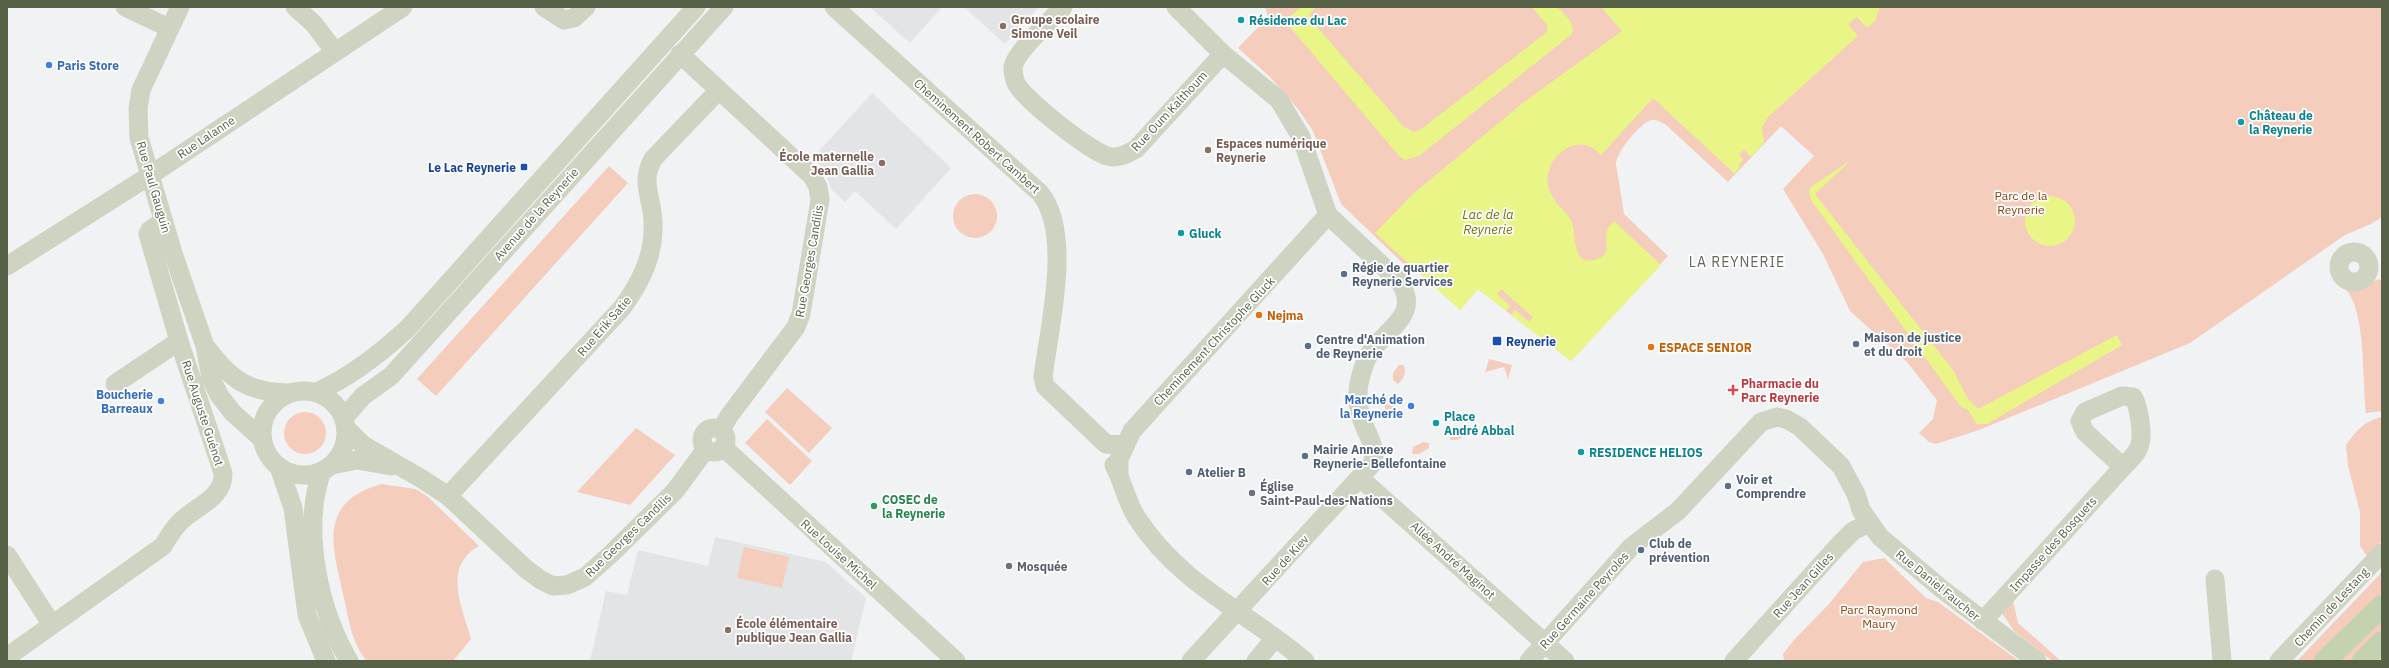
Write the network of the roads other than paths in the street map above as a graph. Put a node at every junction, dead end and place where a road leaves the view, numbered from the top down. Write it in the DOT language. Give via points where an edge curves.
graph roads {
  1 [pos="125,7"];
  2 [pos="180,7"];
  3 [pos="295,7"];
  4 [pos="403,7"];
  5 [pos="544,7"];
  6 [pos="586,7"];
  7 [pos="696,7"];
  8 [pos="724,7"];
  9 [pos="834,7"];
  10 [pos="1063,7"];
  11 [pos="1176,7"];
  12 [pos="169,28"];
  13 [pos="335,52"];
  14 [pos="680,54"];
  15 [pos="1223,54"];
  16 [pos="718,91"];
  17 [pos="149,176"];
  18 [pos="1328,215"];
  19 [pos="164,221"];
  20 [pos="7,266"];
  21 [pos="179,341"];
  22 [pos="205,346"];
  23 [pos="115,384"];
  24 [pos="317,392"];
  25 [pos="289,393"];
  26 [pos="346,423"];
  27 [pos="262,439"];
  28 [pos="717,442"];
  29 [pos="1114,445"];
  30 [pos="279,467"];
  31 [pos="2123,467"];
  32 [pos="327,468"];
  33 [pos="402,468"];
  34 [pos="1360,478"];
  35 [pos="1856,494"];
  36 [pos="448,496"];
  37 [pos="1869,523"];
  38 [pos="2382,553"];
  39 [pos="7,555"];
  40 [pos="2215,579"];
  41 [pos="2382,606"];
  42 [pos="1237,612"];
  43 [pos="1983,621"];
  44 [pos="52,625"];
  45 [pos="1275,638"];
  46 [pos="2382,642"];
  47 [pos="1546,643"];
  48 [pos="7,657"];
  49 [pos="1742,658"];
  50 [pos="326,661"];
  51 [pos="349,661"];
  52 [pos="956,661"];
  53 [pos="1191,661"];
  54 [pos="1256,661"];
  55 [pos="1305,661"];
  56 [pos="1529,661"];
  57 [pos="1566,661"];
  58 [pos="2037,661"];
  59 [pos="2222,661"];
  60 [pos="2280,661"];
  61 [pos="2325,661"];
  62 [pos="2363,661"];
  1 -- 12 [label="street"];
  2 -- 12 [label="street, Rue Paul Gauguin"];
  3 -- 13 [label="street" via="314,24"];
  4 -- 13 [label="street, Rue Lalanne"];
  5 -- 6 [label="street" via="564,20 574,18"];
  7 -- 24 [label="street, Avenue de la Reynerie" via="408,328 346,378"];
  8 -- 14 [label="street, Avenue de la Reynerie"];
  9 -- 29 [label="street, Cheminement Robert Cambert" via="1049,203 1058,260 1043,377 1045,386 1049,393 1085,426"];
  10 -- 15 [label="street, Rue Oum Kalthoum" via="1020,54 1013,67 1014,76 1021,90 1071,135 1108,157 1118,157 1136,149"];
  11 -- 15 [label="street"];
  12 -- 17 [label="street, Rue Paul Gauguin" via="144,83 138,108 139,138"];
  13 -- 17 [label="street, Rue Lalanne"];
  14 -- 16 [label="street, Rue Georges Candilis"];
  14 -- 26 [label="street, Avenue de la Reynerie" via="391,376 363,396"];
  15 -- 18 [label="street" via="1267,88 1288,113 1303,143"];
  16 -- 28 [label="street, Rue Georges Candilis" via="812,176 818,187 820,200 801,314 796,327 729,416"];
  16 -- 36 [label="street, Rue Erik Satie" via="653,159 647,169 646,183 652,204 653,237 644,272 634,291 622,308"];
  17 -- 19 [label="street, Rue Paul Gauguin"];
  17 -- 20 [label="street, Rue Lalanne"];
  18 -- 29 [label="street, Cheminement Christophe Gluck" via="1132,430"];
  18 -- 34 [label="street, Rue de Kiev" via="1406,290 1407,305 1401,318 1373,350 1360,376 1360,417 1371,439 1374,456 1373,463"];
  19 -- 21 [label="street, Rue Auguste Guénot" via="148,234"];
  19 -- 22 [label="street, Rue Paul Gauguin"];
  21 -- 23 [label="street"];
  21 -- 44 [label="street, Rue Auguste Guénot" via="223,473 220,489 179,522 163,546"];
  22 -- 25 [label="street, Rue Paul Gauguin" via="222,367 248,387 268,392"];
  22 -- 27 [label="street, Rue Paul Gauguin" via="211,378 219,395 233,413"];
  24 -- 25 [label="street" via="303,390"];
  24 -- 26 [label="street" via="338,406"];
  25 -- 27 [label="street" via="271,406 262,427"];
  26 -- 32 [label="street" via="345,445"];
  26 -- 33 [label="street, Rue Georges Candilis" via="363,445"];
  27 -- 30 [label="street" via="269,457"];
  28 -- 36 [label="street, Rue Georges Candilis" via="638,529 585,577 567,585 553,586 541,580"];
  28 -- 52 [label="street, Rue Louise Michel"];
  29 -- 42 [label="street" via="1126,498 1151,538 1166,555 1205,589"];
  30 -- 32 [label="street" via="304,475"];
  30 -- 50 [label="street" via="293,508 307,615"];
  31 -- 43 [label="street, Impasse des Bosquets"];
  32 -- 33 [label="street, Rue Georges Candilis" via="357,460"];
  32 -- 51 [label="street" via="314,505 316,559 325,610 336,639"];
  33 -- 36 [label="street, Rue Georges Candilis"];
  34 -- 42 [label="street, Rue de Kiev"];
  34 -- 47 [label="street, Allée André Maginot"];
  35 -- 37 [label="street, Rue Daniel Faucher"];
  35 -- 47 [label="street, Rue Germaine Peyroles" via="1836,459 1800,427 1786,419 1768,419 1753,429 1678,511 1631,547"];
  37 -- 43 [label="street, Rue Daniel Faucher" via="1891,547"];
  37 -- 49 [label="street, Rue Jean Gilles" via="1853,530"];
  38 -- 60 [label="street, Chemin de Lestang"];
  39 -- 44 [label="street"];
  40 -- 59 [label="street"];
  41 -- 61 [label="main road"];
  42 -- 45 [label="street"];
  42 -- 53 [label="street, Rue de Kiev"];
  43 -- 58 [label="street, Rue Daniel Faucher"];
  44 -- 48 [label="street, Rue Auguste Guénot"];
  45 -- 54 [label="street"];
  45 -- 55 [label="street"];
  46 -- 62 [label="main road"];
  47 -- 56 [label="street, Rue Germaine Peyroles"];
  47 -- 57 [label="street, Allée André Maginot"];
}
